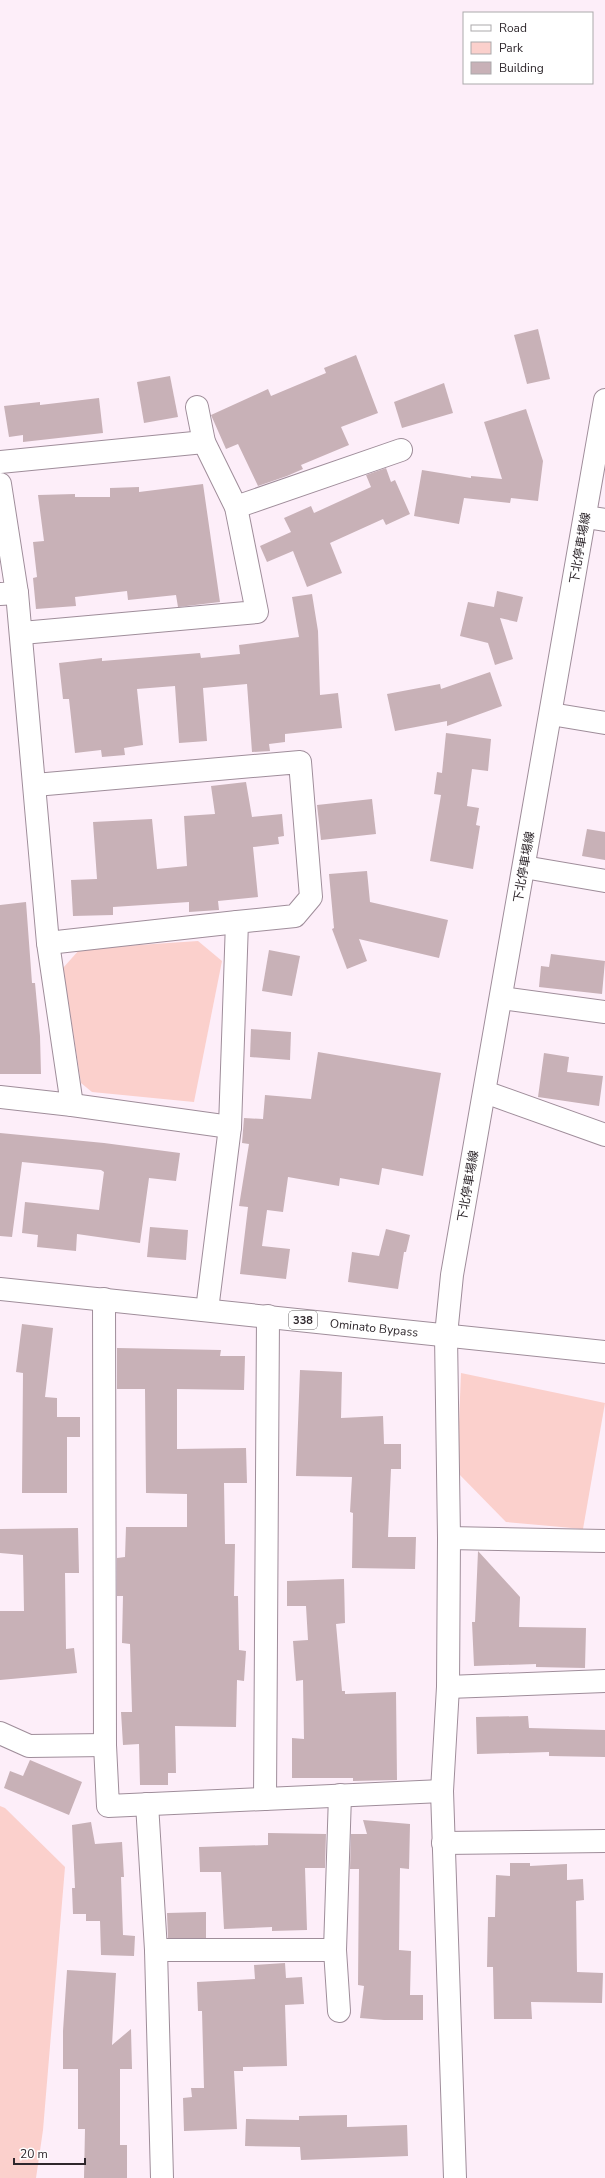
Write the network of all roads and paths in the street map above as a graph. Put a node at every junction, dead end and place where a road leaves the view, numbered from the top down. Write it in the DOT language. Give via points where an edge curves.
graph roads {
  1 [pos="605,400"];
  2 [pos="197,407"];
  3 [pos="204,442"];
  4 [pos="401,450"];
  5 [pos="0,462"];
  6 [pos="0,484"];
  7 [pos="236,507"];
  8 [pos="595,519"];
  9 [pos="8,594"];
  10 [pos="22,633"];
  11 [pos="551,714"];
  12 [pos="605,723"];
  13 [pos="35,785"];
  14 [pos="524,866"];
  15 [pos="605,880"];
  16 [pos="237,922"];
  17 [pos="48,943"];
  18 [pos="502,998"];
  19 [pos="605,1012"];
  20 [pos="485,1092"];
  21 [pos="0,1097"];
  22 [pos="72,1105"];
  23 [pos="230,1127"];
  24 [pos="605,1135"];
  25 [pos="0,1289"];
  26 [pos="104,1299"];
  27 [pos="207,1310"];
  28 [pos="268,1316"];
  29 [pos="446,1335"];
  30 [pos="605,1352"];
  31 [pos="449,1538"];
  32 [pos="605,1541"];
  33 [pos="605,1681"];
  34 [pos="448,1688"];
  35 [pos="0,1733"];
  36 [pos="105,1745"];
  37 [pos="442,1791"];
  38 [pos="340,1795"];
  39 [pos="265,1799"];
  40 [pos="147,1804"];
  41 [pos="605,1841"];
  42 [pos="443,1843"];
  43 [pos="156,1950"];
  44 [pos="336,1950"];
  45 [pos="339,2011"];
  46 [pos="162,2178"];
  47 [pos="455,2178"];
  1 -- 8 [label="main road, 下北停車場線"];
  2 -- 3 [label="main road"];
  3 -- 5 [label="main road"];
  3 -- 7 [label="main road"];
  4 -- 7 [label="main road"];
  6 -- 9 [label="main road"];
  7 -- 10 [label="main road" via="257,612"];
  8 -- 11 [label="main road, 下北停車場線"];
  9 -- 10 [label="main road"];
  10 -- 13 [label="main road"];
  11 -- 12 [label="main road"];
  11 -- 14 [label="main road, 下北停車場線"];
  13 -- 16 [label="main road" via="300,762 311,897 295,916"];
  13 -- 17 [label="main road"];
  14 -- 15 [label="main road"];
  14 -- 18 [label="main road, 下北停車場線"];
  16 -- 17 [label="main road"];
  16 -- 23 [label="main road"];
  17 -- 22 [label="main road"];
  18 -- 19 [label="main road"];
  18 -- 20 [label="main road, 下北停車場線"];
  20 -- 24 [label="main road"];
  20 -- 29 [label="main road, 下北停車場線" via="452,1275"];
  21 -- 22 [label="main road"];
  22 -- 23 [label="main road"];
  23 -- 27 [label="main road"];
  25 -- 26 [label="main road, Ominato Bypass / 338"];
  26 -- 27 [label="main road, Ominato Bypass / 338"];
  26 -- 36 [label="main road"];
  27 -- 28 [label="main road, Ominato Bypass / 338"];
  28 -- 29 [label="main road, Ominato Bypass / 338"];
  28 -- 39 [label="main road"];
  29 -- 30 [label="main road, Ominato Bypass / 338"];
  29 -- 31 [label="main road, 下北停車場線"];
  31 -- 32 [label="main road"];
  31 -- 34 [label="main road, 下北停車場線"];
  33 -- 34 [label="main road"];
  34 -- 37 [label="main road, 下北停車場線"];
  35 -- 36 [label="main road" via="29,1746"];
  36 -- 40 [label="main road" via="108,1806"];
  37 -- 38 [label="main road"];
  37 -- 42 [label="main road, 下北停車場線"];
  38 -- 39 [label="main road"];
  38 -- 44 [label="main road"];
  39 -- 40 [label="main road"];
  40 -- 43 [label="main road"];
  41 -- 42 [label="main road"];
  42 -- 47 [label="main road, 下北停車場線"];
  43 -- 44 [label="main road"];
  43 -- 46 [label="main road"];
  44 -- 45 [label="main road"];
}
